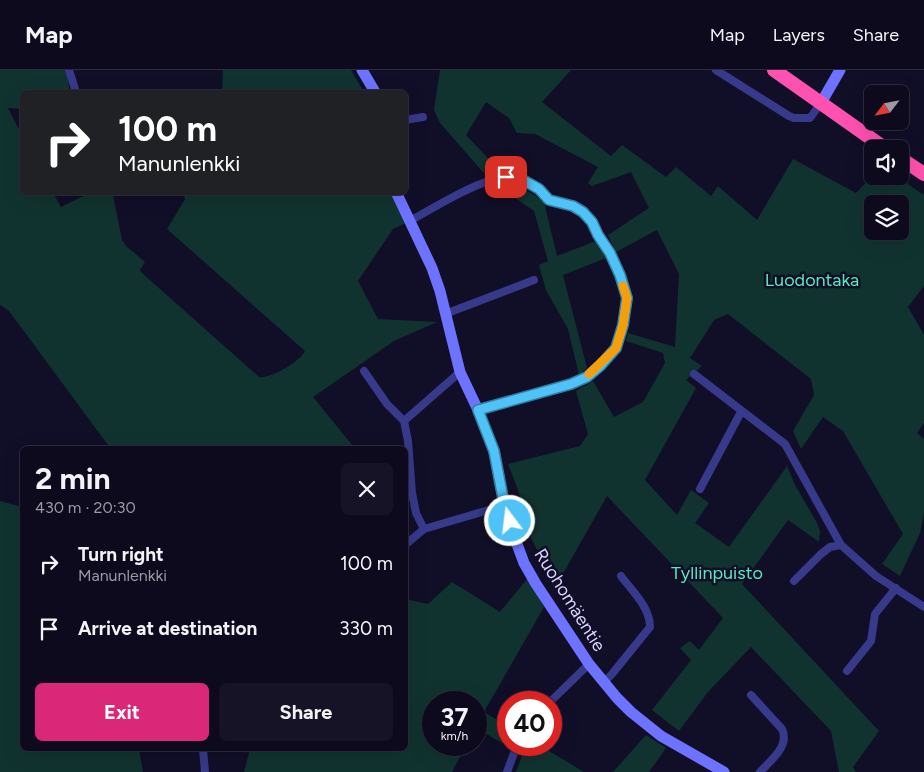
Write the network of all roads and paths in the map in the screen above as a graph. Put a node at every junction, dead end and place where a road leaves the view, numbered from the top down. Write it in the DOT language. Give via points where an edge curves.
graph roads {
  1 [pos="70,70"];
  2 [pos="362,70"];
  3 [pos="716,70"];
  4 [pos="774,70"];
  5 [pos="840,70"];
  6 [pos="75,90"];
  7 [pos="374,90"];
  8 [pos="820,104"];
  9 [pos="423,116"];
  10 [pos="408,119"];
  11 [pos="873,140"];
  12 [pos="909,164"];
  13 [pos="924,174"];
  14 [pos="397,195"];
  15 [pos="410,221"];
  16 [pos="534,280"];
  17 [pos="445,314"];
  18 [pos="364,370"];
  19 [pos="460,372"];
  20 [pos="694,374"];
  21 [pos="478,410"];
  22 [pos="741,412"];
  23 [pos="404,421"];
  24 [pos="700,489"];
  25 [pos="506,505"];
  26 [pos="424,529"];
  27 [pos="408,542"];
  28 [pos="841,545"];
  29 [pos="621,576"];
  30 [pos="794,581"];
  31 [pos="896,588"];
  32 [pos="924,608"];
  33 [pos="589,664"];
  34 [pos="847,671"];
  35 [pos="604,682"];
  36 [pos="561,691"];
  37 [pos="751,696"];
  38 [pos="203,751"];
  39 [pos="513,756"];
  40 [pos="205,772"];
  41 [pos="507,772"];
  42 [pos="724,772"];
  43 [pos="760,772"];
  1 -- 6 [label="street"];
  2 -- 7 [label="street"];
  3 -- 8 [label="street" via="794,118 810,118"];
  4 -- 8 [label="highway"];
  5 -- 8 [label="street"];
  8 -- 11 [label="highway"];
  9 -- 10 [label="street"];
  12 -- 13 [label="highway"];
  14 -- 15 [label="street, Ruohomäentie"];
  15 -- 17 [label="street, Ruohomäentie" via="432,268"];
  15 -- 21 [label="street" via="491,181 506,177 523,180 539,189 549,200 583,212 592,222 620,275 627,298 623,325 616,348 600,366 571,384"];
  16 -- 17 [label="street"];
  17 -- 19 [label="street, Ruohomäentie"];
  18 -- 23 [label="street" via="387,404"];
  19 -- 21 [label="street, Ruohomäentie"];
  19 -- 23 [label="street"];
  20 -- 22 [label="street"];
  21 -- 25 [label="street, Ruohomäentie" via="494,451"];
  22 -- 24 [label="street"];
  22 -- 28 [label="street" via="785,444"];
  23 -- 26 [label="street" via="412,493 416,513"];
  25 -- 26 [label="street"];
  25 -- 33 [label="street, Ruohomäentie" via="524,563"];
  26 -- 27 [label="street"];
  28 -- 30 [label="street" via="820,554"];
  28 -- 31 [label="street" via="876,576"];
  29 -- 35 [label="street" via="646,609 650,627"];
  31 -- 32 [label="street"];
  31 -- 34 [label="street" via="875,614 871,641"];
  33 -- 35 [label="street, Ruohomäentie"];
  33 -- 36 [label="street"];
  35 -- 42 [label="street, Ruohomäentie" via="631,712 660,736"];
  37 -- 43 [label="street" via="786,736 785,744"];
  38 -- 40 [label="street"];
  39 -- 41 [label="street"];
}
